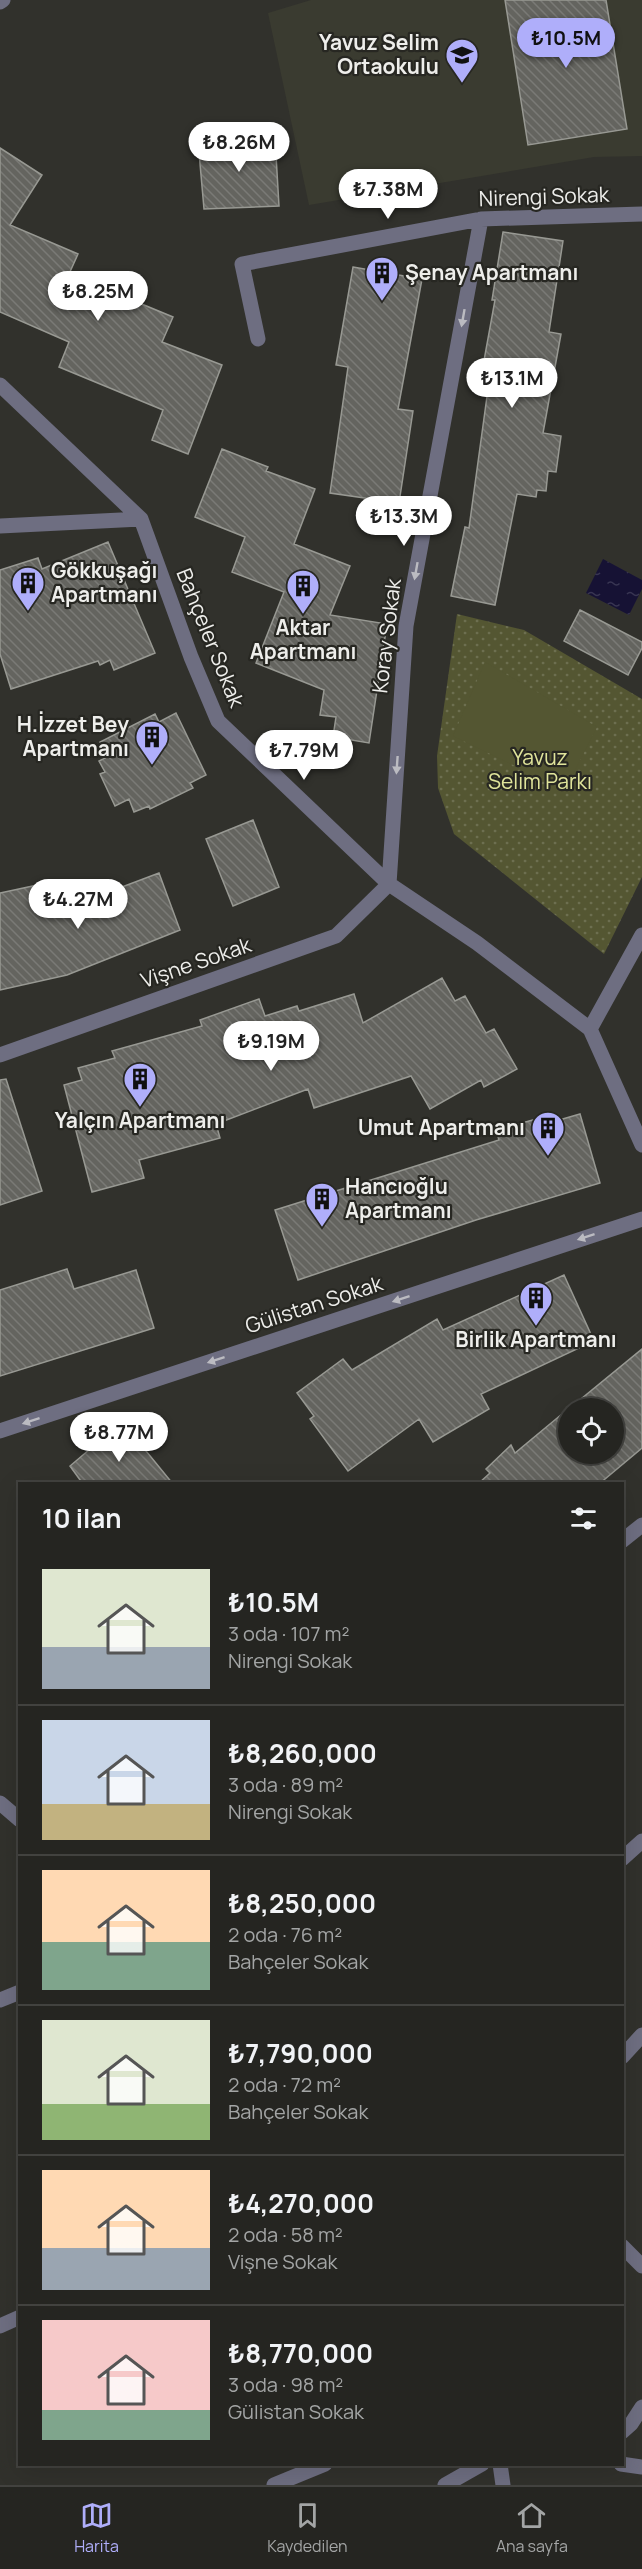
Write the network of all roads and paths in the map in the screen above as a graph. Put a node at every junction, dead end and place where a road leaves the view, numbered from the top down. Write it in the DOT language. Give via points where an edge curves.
graph roads {
  1 [pos="642,214"];
  2 [pos="481,219"];
  3 [pos="258,339"];
  4 [pos="0,385"];
  5 [pos="141,519"];
  6 [pos="0,526"];
  7 [pos="388,884"];
  8 [pos="642,935"];
  9 [pos="590,1029"];
  10 [pos="0,1055"];
  11 [pos="642,1145"];
  12 [pos="642,1219"];
  13 [pos="0,1431"];
  14 [pos="642,1525"];
  15 [pos="624,1539"];
  16 [pos="0,1803"];
  17 [pos="18,1818"];
  18 [pos="642,1841"];
  19 [pos="624,1857"];
  20 [pos="18,1993"];
  21 [pos="0,2000"];
  22 [pos="642,2035"];
  23 [pos="624,2055"];
  24 [pos="624,2248"];
  25 [pos="642,2266"];
  26 [pos="18,2318"];
  27 [pos="0,2326"];
  28 [pos="642,2407"];
  29 [pos="624,2430"];
  30 [pos="624,2464"];
  31 [pos="320,2466"];
  32 [pos="478,2466"];
  33 [pos="500,2466"];
  34 [pos="642,2467"];
  35 [pos="274,2485"];
  36 [pos="445,2485"];
  37 [pos="503,2485"];
  1 -- 2 [label="street, Nirengi Sokak"];
  2 -- 3 [label="street, Nirengi Sokak" via="242,264"];
  2 -- 7 [label="street, Koray Sokak, one-way" via="406,626"];
  4 -- 5 [label="street, Bahçeler Sokak"];
  5 -- 6 [label="street"];
  5 -- 7 [label="street, Bahçeler Sokak" via="218,721"];
  7 -- 9 [label="street, Bahçeler Sokak" via="477,943"];
  7 -- 10 [label="street, Vişne Sokak" via="336,936"];
  8 -- 9 [label="street"];
  9 -- 11 [label="street, Bahçeler Sokak"];
  12 -- 13 [label="street, Gülistan Sokak, one-way"];
  14 -- 15 [label="street"];
  16 -- 17 [label="street"];
  18 -- 19 [label="street"];
  20 -- 21 [label="street"];
  22 -- 23 [label="street"];
  24 -- 25 [label="street"];
  26 -- 27 [label="street"];
  28 -- 29 [label="street"];
  30 -- 34 [label="street"];
  31 -- 35 [label="street"];
  32 -- 36 [label="street"];
  33 -- 37 [label="street"];
}
